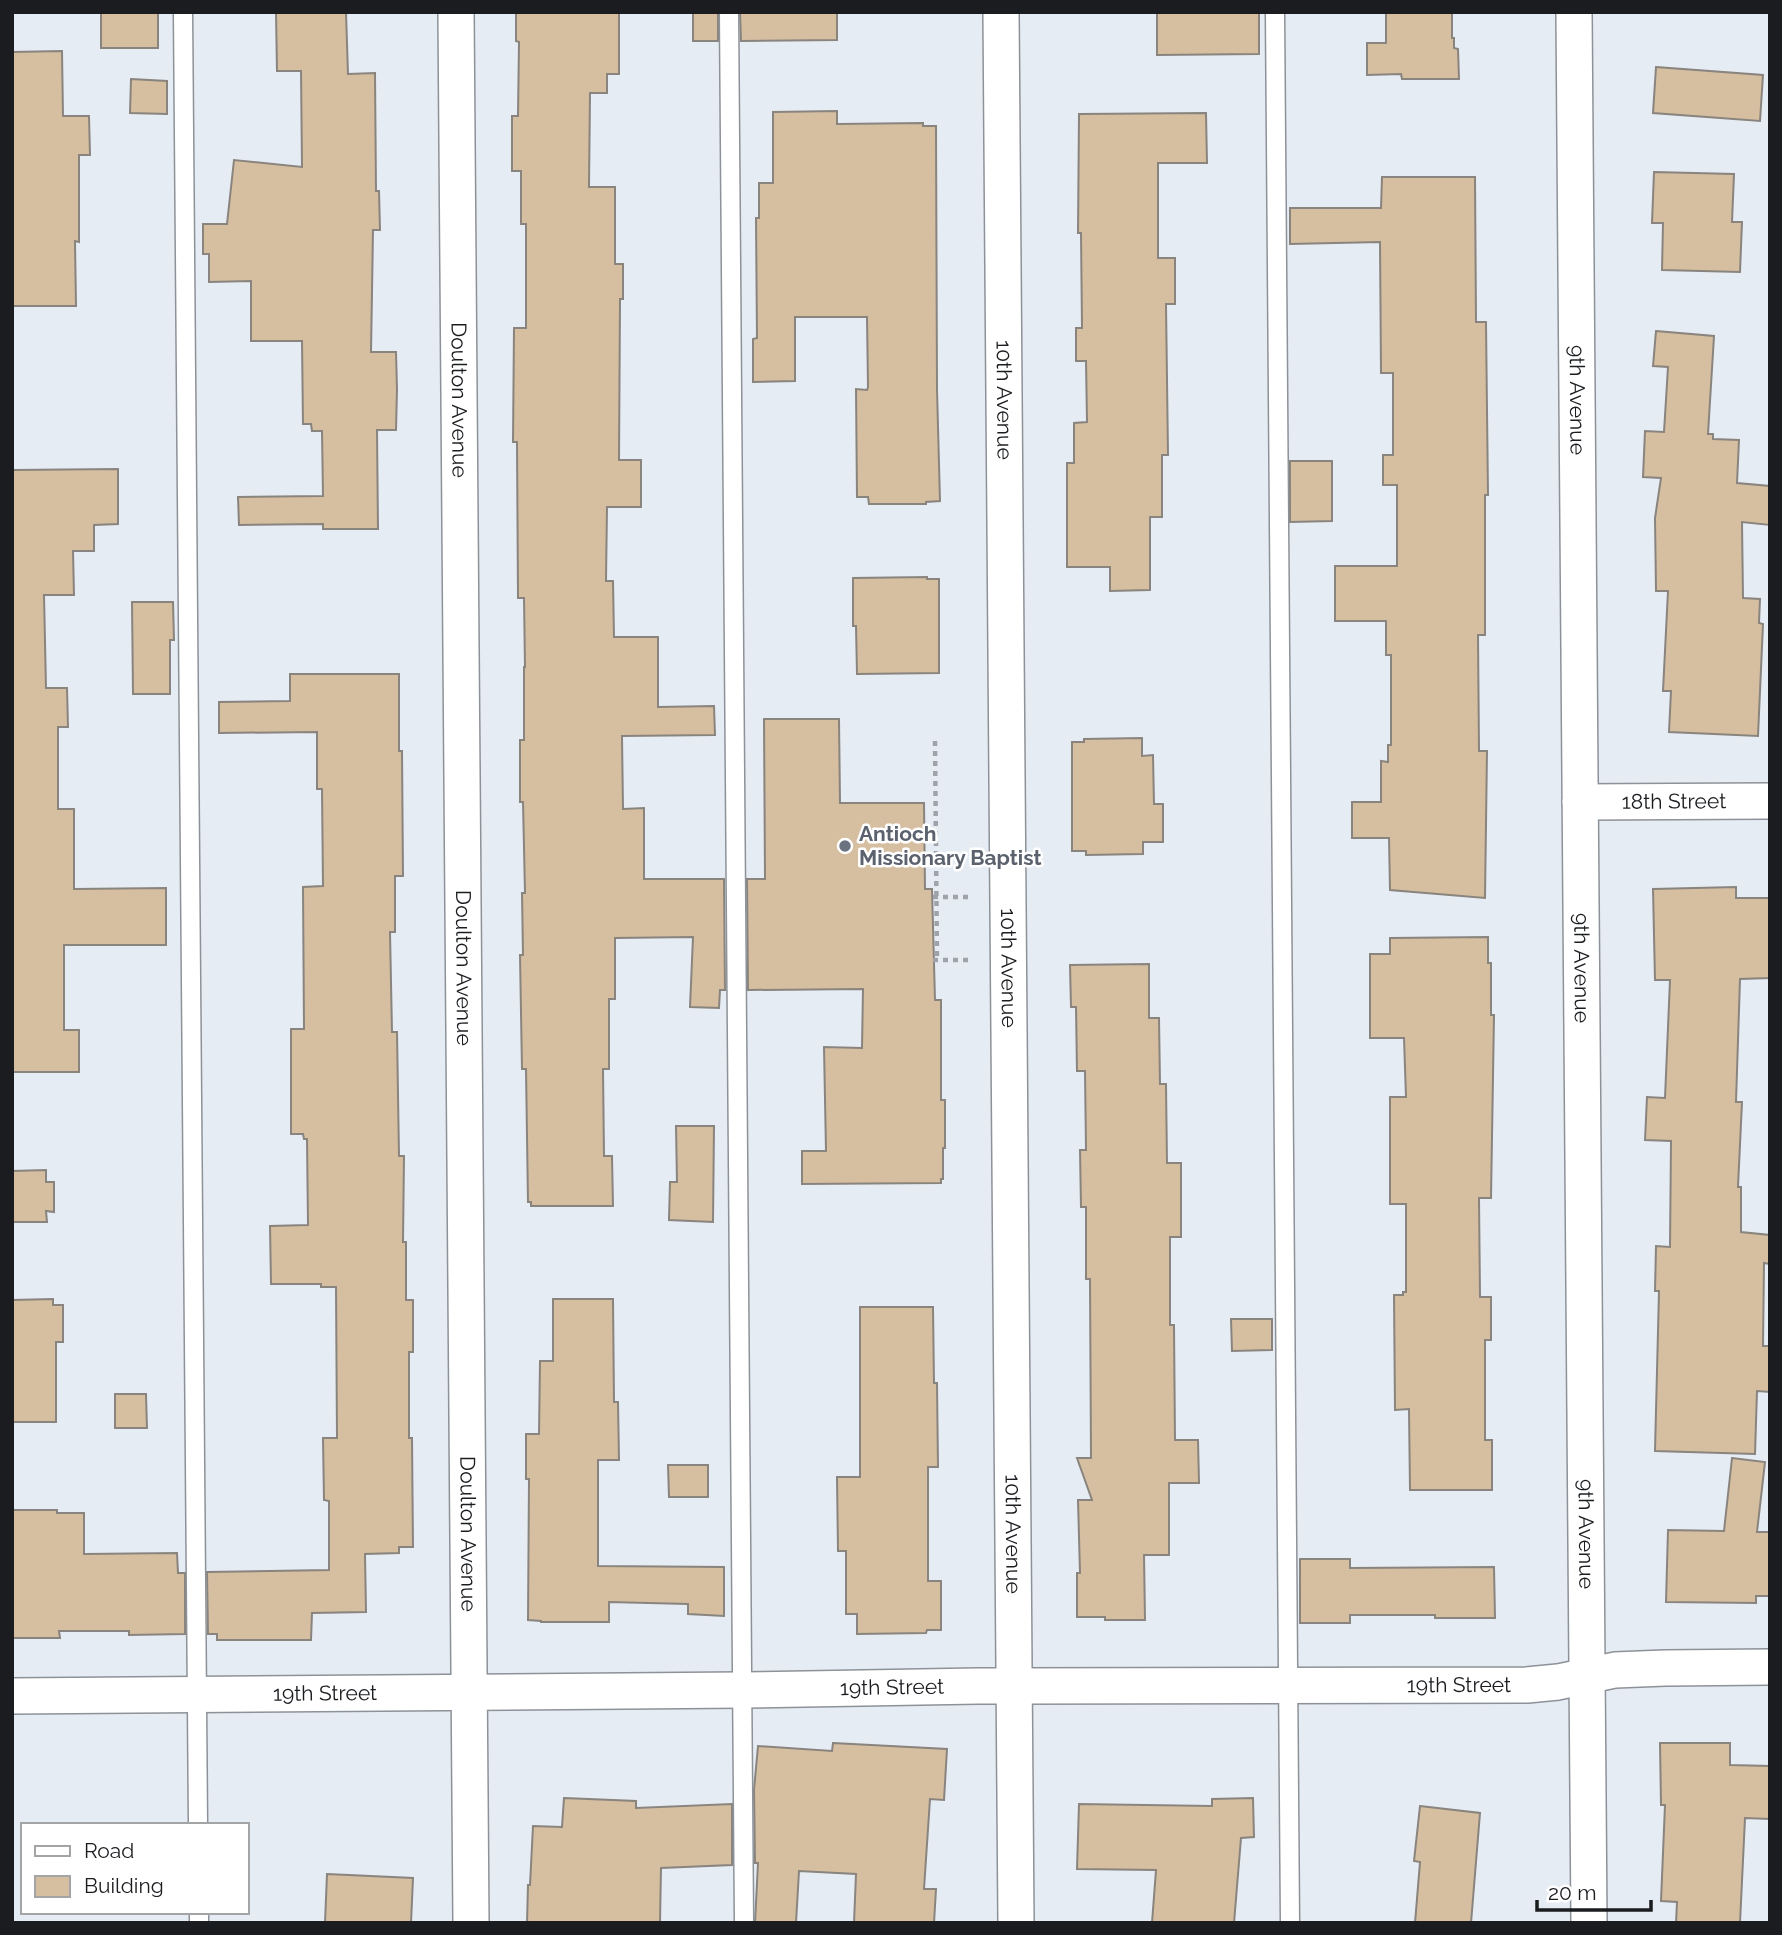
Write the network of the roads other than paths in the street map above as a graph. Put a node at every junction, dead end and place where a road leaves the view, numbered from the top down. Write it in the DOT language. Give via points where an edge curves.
graph roads {
  1 [pos="183,12"];
  2 [pos="456,12"];
  3 [pos="729,12"];
  4 [pos="1001,12"];
  5 [pos="1275,12"];
  6 [pos="1574,12"];
  7 [pos="1770,801"];
  8 [pos="1580,802"];
  9 [pos="1770,1667"];
  10 [pos="1587,1676"];
  11 [pos="1014,1686"];
  12 [pos="1289,1686"];
  13 [pos="742,1690"];
  14 [pos="470,1692"];
  15 [pos="197,1694"];
  16 [pos="12,1696"];
  17 [pos="198,1823"];
  18 [pos="471,1923"];
  19 [pos="744,1923"];
  20 [pos="1016,1923"];
  21 [pos="1290,1923"];
  22 [pos="1589,1923"];
  1 -- 15 [label="lane"];
  2 -- 14 [label="street, Doulton Avenue"];
  3 -- 13 [label="lane"];
  4 -- 11 [label="street, 10th Avenue"];
  5 -- 12 [label="lane"];
  6 -- 8 [label="street, 9th Avenue"];
  7 -- 8 [label="street, 18th Street"];
  8 -- 10 [label="street, 9th Avenue"];
  9 -- 10 [label="street, 19th Street" via="1645,1668"];
  10 -- 12 [label="street, 19th Street" via="1527,1685"];
  10 -- 22 [label="street, 9th Avenue"];
  11 -- 12 [label="street, 19th Street"];
  11 -- 13 [label="street, 19th Street"];
  11 -- 20 [label="street, 10th Avenue"];
  12 -- 21 [label="lane"];
  13 -- 14 [label="street, 19th Street"];
  13 -- 19 [label="lane"];
  14 -- 15 [label="street, 19th Street"];
  14 -- 18 [label="street, Doulton Avenue"];
  15 -- 16 [label="street, 19th Street"];
  15 -- 17 [label="lane"];
}
